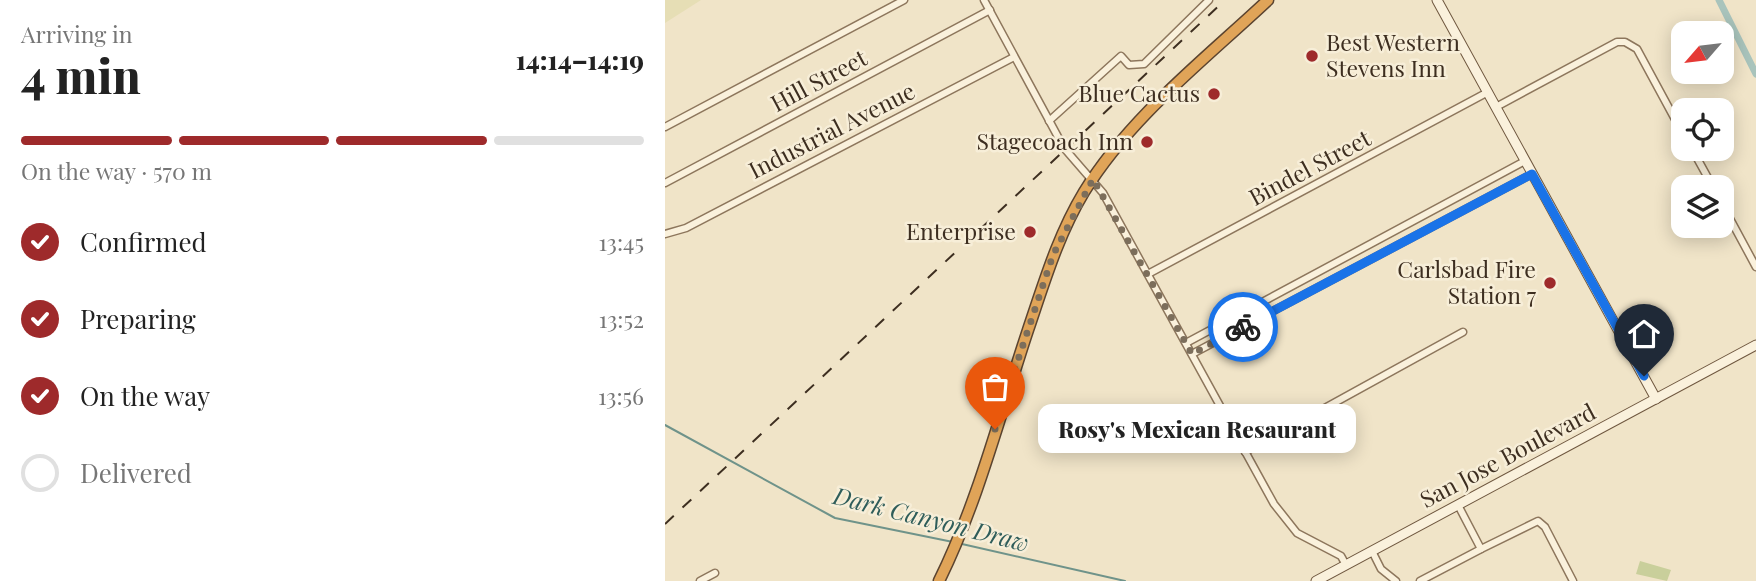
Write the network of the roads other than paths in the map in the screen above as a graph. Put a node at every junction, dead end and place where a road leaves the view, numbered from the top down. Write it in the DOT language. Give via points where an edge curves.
graph roads {
  1 [pos="904,0"];
  2 [pos="984,0"];
  3 [pos="1209,0"];
  4 [pos="1268,0"];
  5 [pos="1437,0"];
  6 [pos="989,10"];
  7 [pos="1014,57"];
  8 [pos="1488,92"];
  9 [pos="1496,107"];
  10 [pos="1671,112"];
  11 [pos="1048,121"];
  12 [pos="665,127"];
  13 [pos="1525,161"];
  14 [pos="1532,174"];
  15 [pos="1093,179"];
  16 [pos="665,183"];
  17 [pos="1734,226"];
  18 [pos="665,234"];
  19 [pos="1756,267"];
  20 [pos="1148,274"];
  21 [pos="1463,332"];
  22 [pos="1186,343"];
  23 [pos="1756,345"];
  24 [pos="1192,354"];
  25 [pos="1656,399"];
  26 [pos="1245,452"];
  27 [pos="1458,505"];
  28 [pos="1481,549"];
  29 [pos="1372,551"];
  30 [pos="1346,565"];
  31 [pos="715,573"];
  32 [pos="700,581"];
  33 [pos="939,581"];
  34 [pos="1316,581"];
  35 [pos="1396,581"];
  36 [pos="1420,581"];
  37 [pos="1573,581"];
  1 -- 12 [label="street"];
  2 -- 6 [label="street"];
  3 -- 11 [label="street" via="1144,64 1129,65 1121,56"];
  4 -- 15 [label="highway" via="1147,113"];
  5 -- 8 [label="street"];
  6 -- 7 [label="street"];
  6 -- 16 [label="street, Hill Street"];
  7 -- 11 [label="street"];
  7 -- 18 [label="street, Industrial Avenue" via="686,228"];
  8 -- 9 [label="street"];
  8 -- 20 [label="street, Bindel Street"];
  9 -- 10 [label="street" via="1617,42 1634,46"];
  9 -- 13 [label="street"];
  11 -- 15 [label="street" via="1072,161"];
  13 -- 14 [label="street"];
  13 -- 22 [label="street"];
  14 -- 24 [label="street"];
  14 -- 25 [label="street"];
  15 -- 20 [label="street"];
  15 -- 33 [label="highway" via="1053,255 983,467"];
  17 -- 19 [label="street"];
  20 -- 22 [label="street"];
  21 -- 26 [label="street"];
  22 -- 24 [label="street"];
  23 -- 25 [label="street, San Jose Boulevard"];
  24 -- 26 [label="street"];
  25 -- 27 [label="street, San Jose Boulevard"];
  26 -- 30 [label="street" via="1289,525 1341,556"];
  27 -- 28 [label="street"];
  27 -- 29 [label="street, San Jose Boulevard"];
  28 -- 36 [label="street"];
  28 -- 37 [label="street" via="1538,521"];
  29 -- 30 [label="street, San Jose Boulevard"];
  29 -- 35 [label="street" via="1381,569"];
  30 -- 34 [label="street, San Jose Boulevard"];
  31 -- 32 [label="street"];
}
